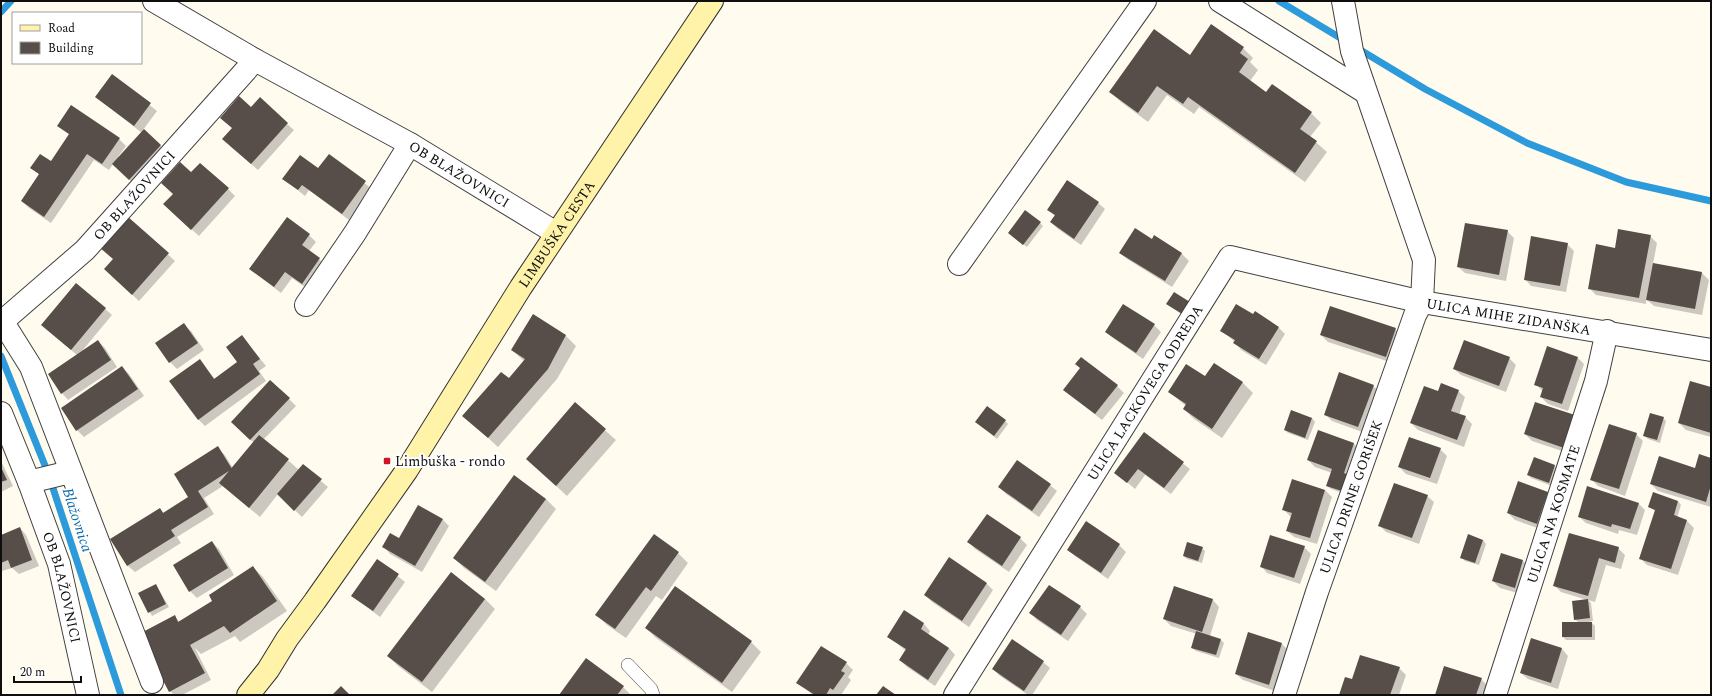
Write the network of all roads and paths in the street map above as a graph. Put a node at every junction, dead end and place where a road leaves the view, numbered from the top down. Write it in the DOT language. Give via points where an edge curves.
graph roads {
  1 [pos="154,1"];
  2 [pos="712,1"];
  3 [pos="1145,1"];
  4 [pos="1220,1"];
  5 [pos="1343,1"];
  6 [pos="255,60"];
  7 [pos="1365,92"];
  8 [pos="410,144"];
  9 [pos="556,233"];
  10 [pos="958,264"];
  11 [pos="1422,302"];
  12 [pos="306,305"];
  13 [pos="2,320"];
  14 [pos="1608,331"];
  15 [pos="1711,350"];
  16 [pos="1,413"];
  17 [pos="67,472"];
  18 [pos="34,481"];
  19 [pos="286,639"];
  20 [pos="628,665"];
  21 [pos="152,682"];
  22 [pos="88,695"];
  23 [pos="231,695"];
  24 [pos="248,695"];
  25 [pos="653,695"];
  26 [pos="955,695"];
  27 [pos="1284,695"];
  28 [pos="1495,695"];
  1 -- 6 [label="street, OB BLAŽOVNICI"];
  2 -- 9 [label="main road, LIMBUŠKA CESTA"];
  3 -- 10 [label="street"];
  4 -- 7 [label="street"];
  5 -- 7 [label="street, ULICA MIHE ZIDANŠKA" via="1352,51"];
  6 -- 8 [label="street, OB BLAŽOVNICI"];
  6 -- 13 [label="street, OB BLAŽOVNICI" via="85,250"];
  7 -- 11 [label="street, ULICA MIHE ZIDANŠKA" via="1394,168 1424,260"];
  8 -- 9 [label="street, OB BLAŽOVNICI"];
  8 -- 12 [label="street" via="355,234"];
  9 -- 19 [label="main road, LIMBUŠKA CESTA" via="407,470"];
  11 -- 14 [label="street, ULICA MIHE ZIDANŠKA"];
  11 -- 26 [label="street, ULICA LACKOVEGA ODREDA" via="1230,257"];
  11 -- 27 [label="street, ULICA DRINE GORIŠEK" via="1317,592"];
  13 -- 17 [label="street, OB BLAŽOVNICI" via="32,367"];
  14 -- 15 [label="street, ULICA MIHE ZIDANŠKA"];
  14 -- 28 [label="street, ULICA NA KOSMATE" via="1596,381"];
  16 -- 18 [label="street, OB BLAŽOVNICI"];
  17 -- 18 [label="street"];
  17 -- 21 [label="street, OB BLAŽOVNICI"];
  18 -- 22 [label="street, OB BLAŽOVNICI" via="59,564"];
  19 -- 23 [label="main road"];
  19 -- 24 [label="main road" via="268,670"];
  20 -- 25 [label="lane" via="651,689"];
}
